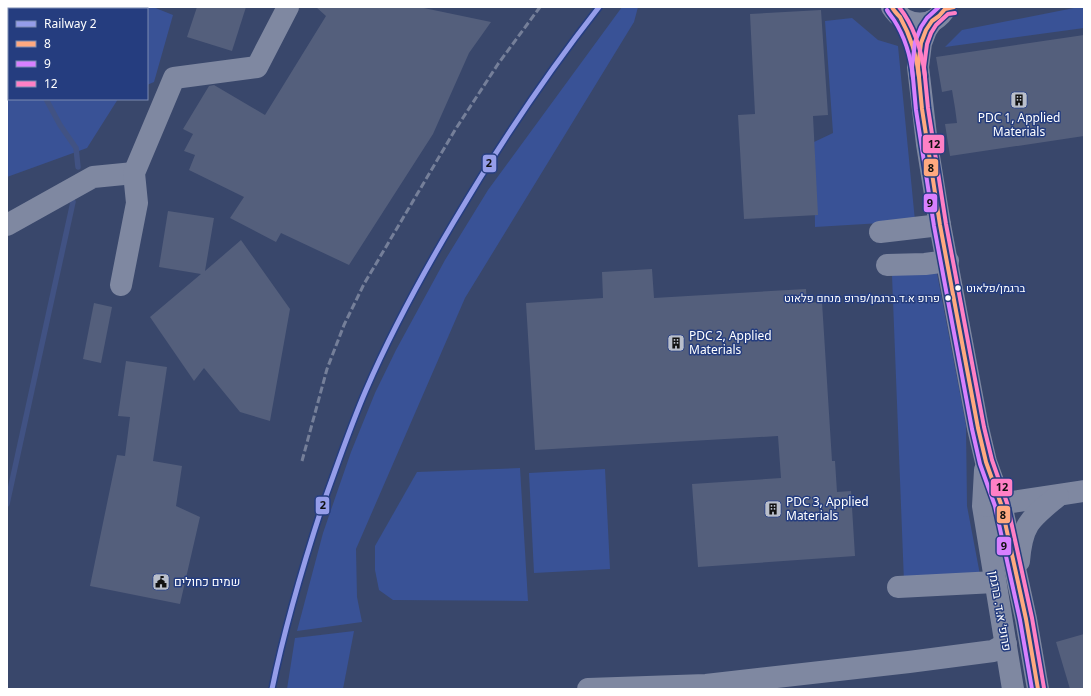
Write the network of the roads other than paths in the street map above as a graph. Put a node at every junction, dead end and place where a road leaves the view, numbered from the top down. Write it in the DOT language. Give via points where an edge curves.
graph roads {
  1 [pos="288,7"];
  2 [pos="944,11"];
  3 [pos="896,12"];
  4 [pos="918,71"];
  5 [pos="134,172"];
  6 [pos="7,225"];
  7 [pos="940,225"];
  8 [pos="880,232"];
  9 [pos="948,261"];
  10 [pos="887,265"];
  11 [pos="121,285"];
  12 [pos="1084,491"];
  13 [pos="1058,496"];
  14 [pos="992,505"];
  15 [pos="996,582"];
  16 [pos="898,587"];
  17 [pos="1020,590"];
  18 [pos="1006,644"];
  19 [pos="588,689"];
  20 [pos="1013,689"];
  21 [pos="1038,689"];
  1 -- 5 [label="street" via="257,67 174,78"];
  2 -- 3 [label="street" via="923,24 914,24"];
  2 -- 4 [label="street, פרופ׳ א.ד. ברגמן" via="926,30 921,43"];
  3 -- 4 [label="street, פרופ׳ א.ד. ברגמן"];
  4 -- 7 [label="street, פרופ׳ א.ד. ברגמן"];
  5 -- 6 [label="street" via="94,177"];
  5 -- 11 [label="street" via="137,203"];
  7 -- 8 [label="street"];
  7 -- 9 [label="street, פרופ׳ א.ד. ברגמן"];
  9 -- 10 [label="street"];
  9 -- 14 [label="street, פרופ׳ א.ד. ברגמן"];
  12 -- 13 [label="street"];
  13 -- 14 [label="street"];
  13 -- 17 [label="street" via="1039,512 1024,532 1020,544"];
  14 -- 15 [label="street, פרופ׳ א.ד. ברגמן"];
  14 -- 17 [label="street, פרופ׳ א.ד. ברגמן"];
  15 -- 16 [label="street"];
  15 -- 18 [label="street, פרופ׳ א.ד. ברגמן"];
  17 -- 21 [label="street, פרופ׳ א.ד. ברגמן" via="1034,618"];
  18 -- 19 [label="street" via="993,651 706,685"];
  18 -- 20 [label="street, פרופ׳ א.ד. ברגמן"];
}
